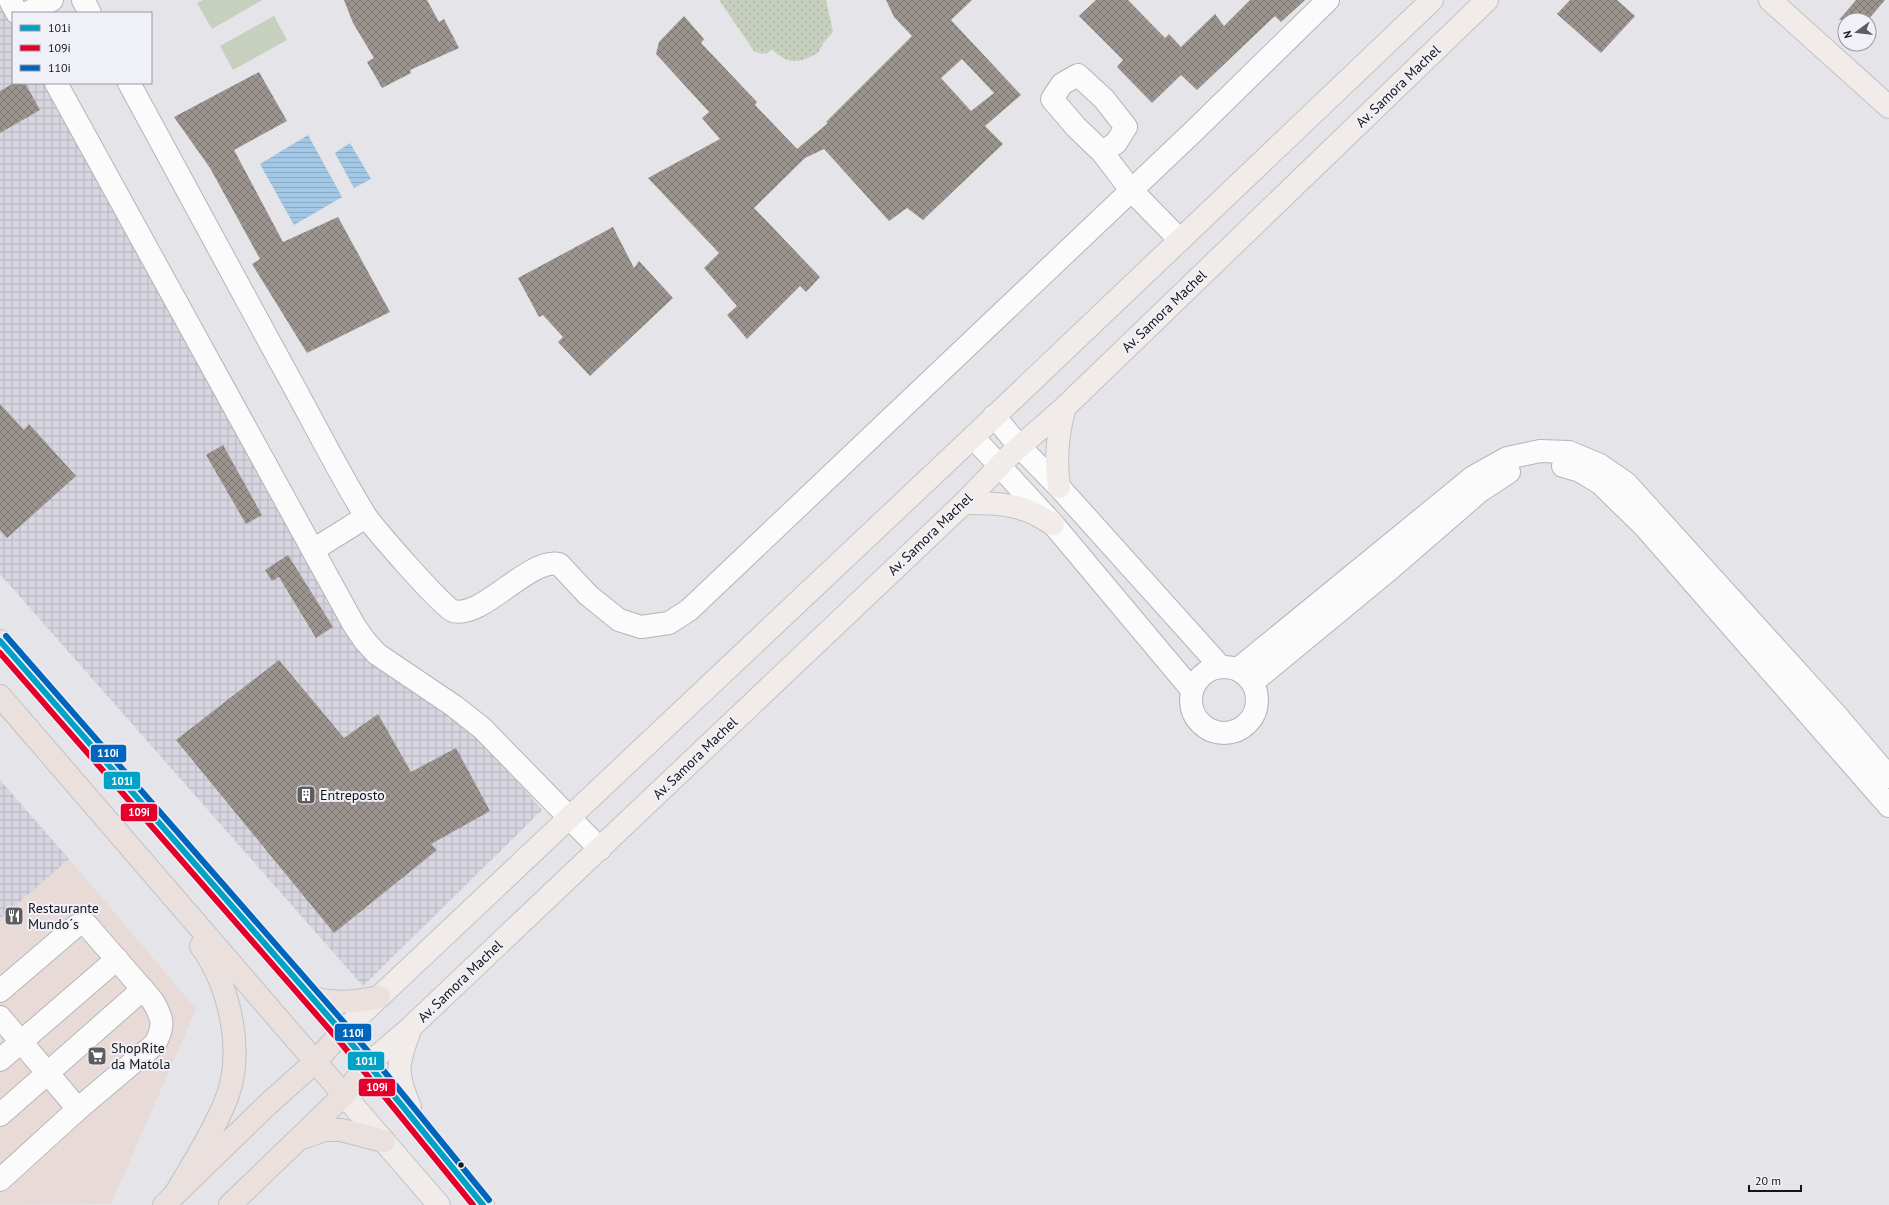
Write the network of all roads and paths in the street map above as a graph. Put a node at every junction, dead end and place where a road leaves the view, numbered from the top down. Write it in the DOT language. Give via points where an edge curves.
graph roads {
  1 [pos="10,0"];
  2 [pos="52,0"];
  3 [pos="83,0"];
  4 [pos="1328,0"];
  5 [pos="1432,0"];
  6 [pos="1487,0"];
  7 [pos="1770,0"];
  8 [pos="16,12"];
  9 [pos="29,12"];
  10 [pos="89,12"];
  11 [pos="57,84"];
  12 [pos="129,84"];
  13 [pos="1889,107"];
  14 [pos="1102,152"];
  15 [pos="1131,190"];
  16 [pos="1180,240"];
  17 [pos="1065,406"];
  18 [pos="994,416"];
  19 [pos="972,437"];
  20 [pos="1019,446"];
  21 [pos="999,467"];
  22 [pos="1059,487"];
  23 [pos="964,503"];
  24 [pos="366,516"];
  25 [pos="1053,524"];
  26 [pos="313,550"];
  27 [pos="0,641"];
  28 [pos="1237,672"];
  29 [pos="1192,690"];
  30 [pos="0,696"];
  31 [pos="1889,777"];
  32 [pos="1889,806"];
  33 [pos="568,817"];
  34 [pos="600,849"];
  35 [pos="145,866"];
  36 [pos="118,959"];
  37 [pos="143,989"];
  38 [pos="0,991"];
  39 [pos="312,998"];
  40 [pos="379,998"];
  41 [pos="0,1017"];
  42 [pos="410,1028"];
  43 [pos="342,1032"];
  44 [pos="21,1042"];
  45 [pos="0,1060"];
  46 [pos="315,1062"];
  47 [pos="368,1064"];
  48 [pos="48,1073"];
  49 [pos="344,1095"];
  50 [pos="78,1109"];
  51 [pos="0,1115"];
  52 [pos="418,1124"];
  53 [pos="298,1139"];
  54 [pos="384,1141"];
  55 [pos="0,1180"];
  56 [pos="423,1195"];
  57 [pos="170,1199"];
  58 [pos="230,1205"];
  59 [pos="439,1205"];
  60 [pos="483,1205"];
  1 -- 8 [label="street"];
  2 -- 9 [label="street"];
  3 -- 10 [label="street"];
  4 -- 15 [label="street"];
  5 -- 16 [label="main road"];
  6 -- 17 [label="main road, Av. Samora Machel"];
  7 -- 13 [label="main road"];
  11 -- 26 [label="street"];
  12 -- 24 [label="street"];
  14 -- 15 [label="street"];
  15 -- 16 [label="street"];
  15 -- 24 [label="street" via="689,610 669,623 641,627 619,620 555,563 530,573 473,609 452,611 427,587"];
  16 -- 18 [label="main road"];
  17 -- 20 [label="main road, Av. Samora Machel"];
  17 -- 22 [label="main road" via="1056,447"];
  18 -- 19 [label="main road"];
  18 -- 20 [label="street"];
  19 -- 21 [label="street"];
  19 -- 33 [label="main road"];
  20 -- 21 [label="main road, Av. Samora Machel"];
  20 -- 22 [label="street"];
  21 -- 23 [label="main road, Av. Samora Machel"];
  21 -- 25 [label="street"];
  22 -- 28 [label="street"];
  23 -- 25 [label="main road" via="989,503 1013,507 1031,512"];
  23 -- 34 [label="main road, Av. Samora Machel"];
  24 -- 26 [label="street"];
  25 -- 29 [label="street"];
  26 -- 33 [label="street" via="354,625 377,654 482,728"];
  27 -- 39 [label="highway"];
  28 -- 29 [label="street" via="1202,674"];
  28 -- 29 [label="street" via="1258,700 1253,719 1238,731 1219,734 1202,726 1192,710"];
  28 -- 31 [label="street" via="1473,476 1506,458 1540,451 1569,452 1600,464 1626,483"];
  28 -- 32 [label="street" via="1390,569 1480,491 1510,471 1536,465 1561,465 1580,471 1600,483 1645,527"];
  30 -- 35 [label="highway"];
  33 -- 34 [label="street"];
  33 -- 40 [label="main road"];
  34 -- 42 [label="main road, Av. Samora Machel"];
  35 -- 46 [label="highway"];
  35 -- 57 [label="highway" via="210,958 228,1001 234,1051 231,1084 224,1105"];
  36 -- 37 [label="street"];
  36 -- 38 [label="street" via="86,924 76,926"];
  36 -- 44 [label="street"];
  37 -- 48 [label="street"];
  37 -- 50 [label="street" via="161,1014 162,1030 159,1037 155,1044"];
  39 -- 40 [label="highway" via="344,1003"];
  39 -- 43 [label="highway"];
  40 -- 43 [label="main road"];
  41 -- 44 [label="street"];
  42 -- 47 [label="main road, Av. Samora Machel"];
  42 -- 52 [label="main road" via="399,1071 403,1090"];
  43 -- 46 [label="highway"];
  43 -- 47 [label="highway"];
  44 -- 45 [label="street"];
  44 -- 48 [label="street"];
  46 -- 49 [label="highway"];
  46 -- 57 [label="highway"];
  47 -- 49 [label="highway"];
  47 -- 52 [label="main road"];
  48 -- 50 [label="street"];
  48 -- 51 [label="street"];
  49 -- 53 [label="highway"];
  49 -- 54 [label="main road"];
  50 -- 55 [label="street"];
  52 -- 60 [label="main road"];
  53 -- 54 [label="highway" via="325,1130 341,1130"];
  53 -- 58 [label="highway"];
  54 -- 56 [label="main road"];
  56 -- 59 [label="main road"];
}
